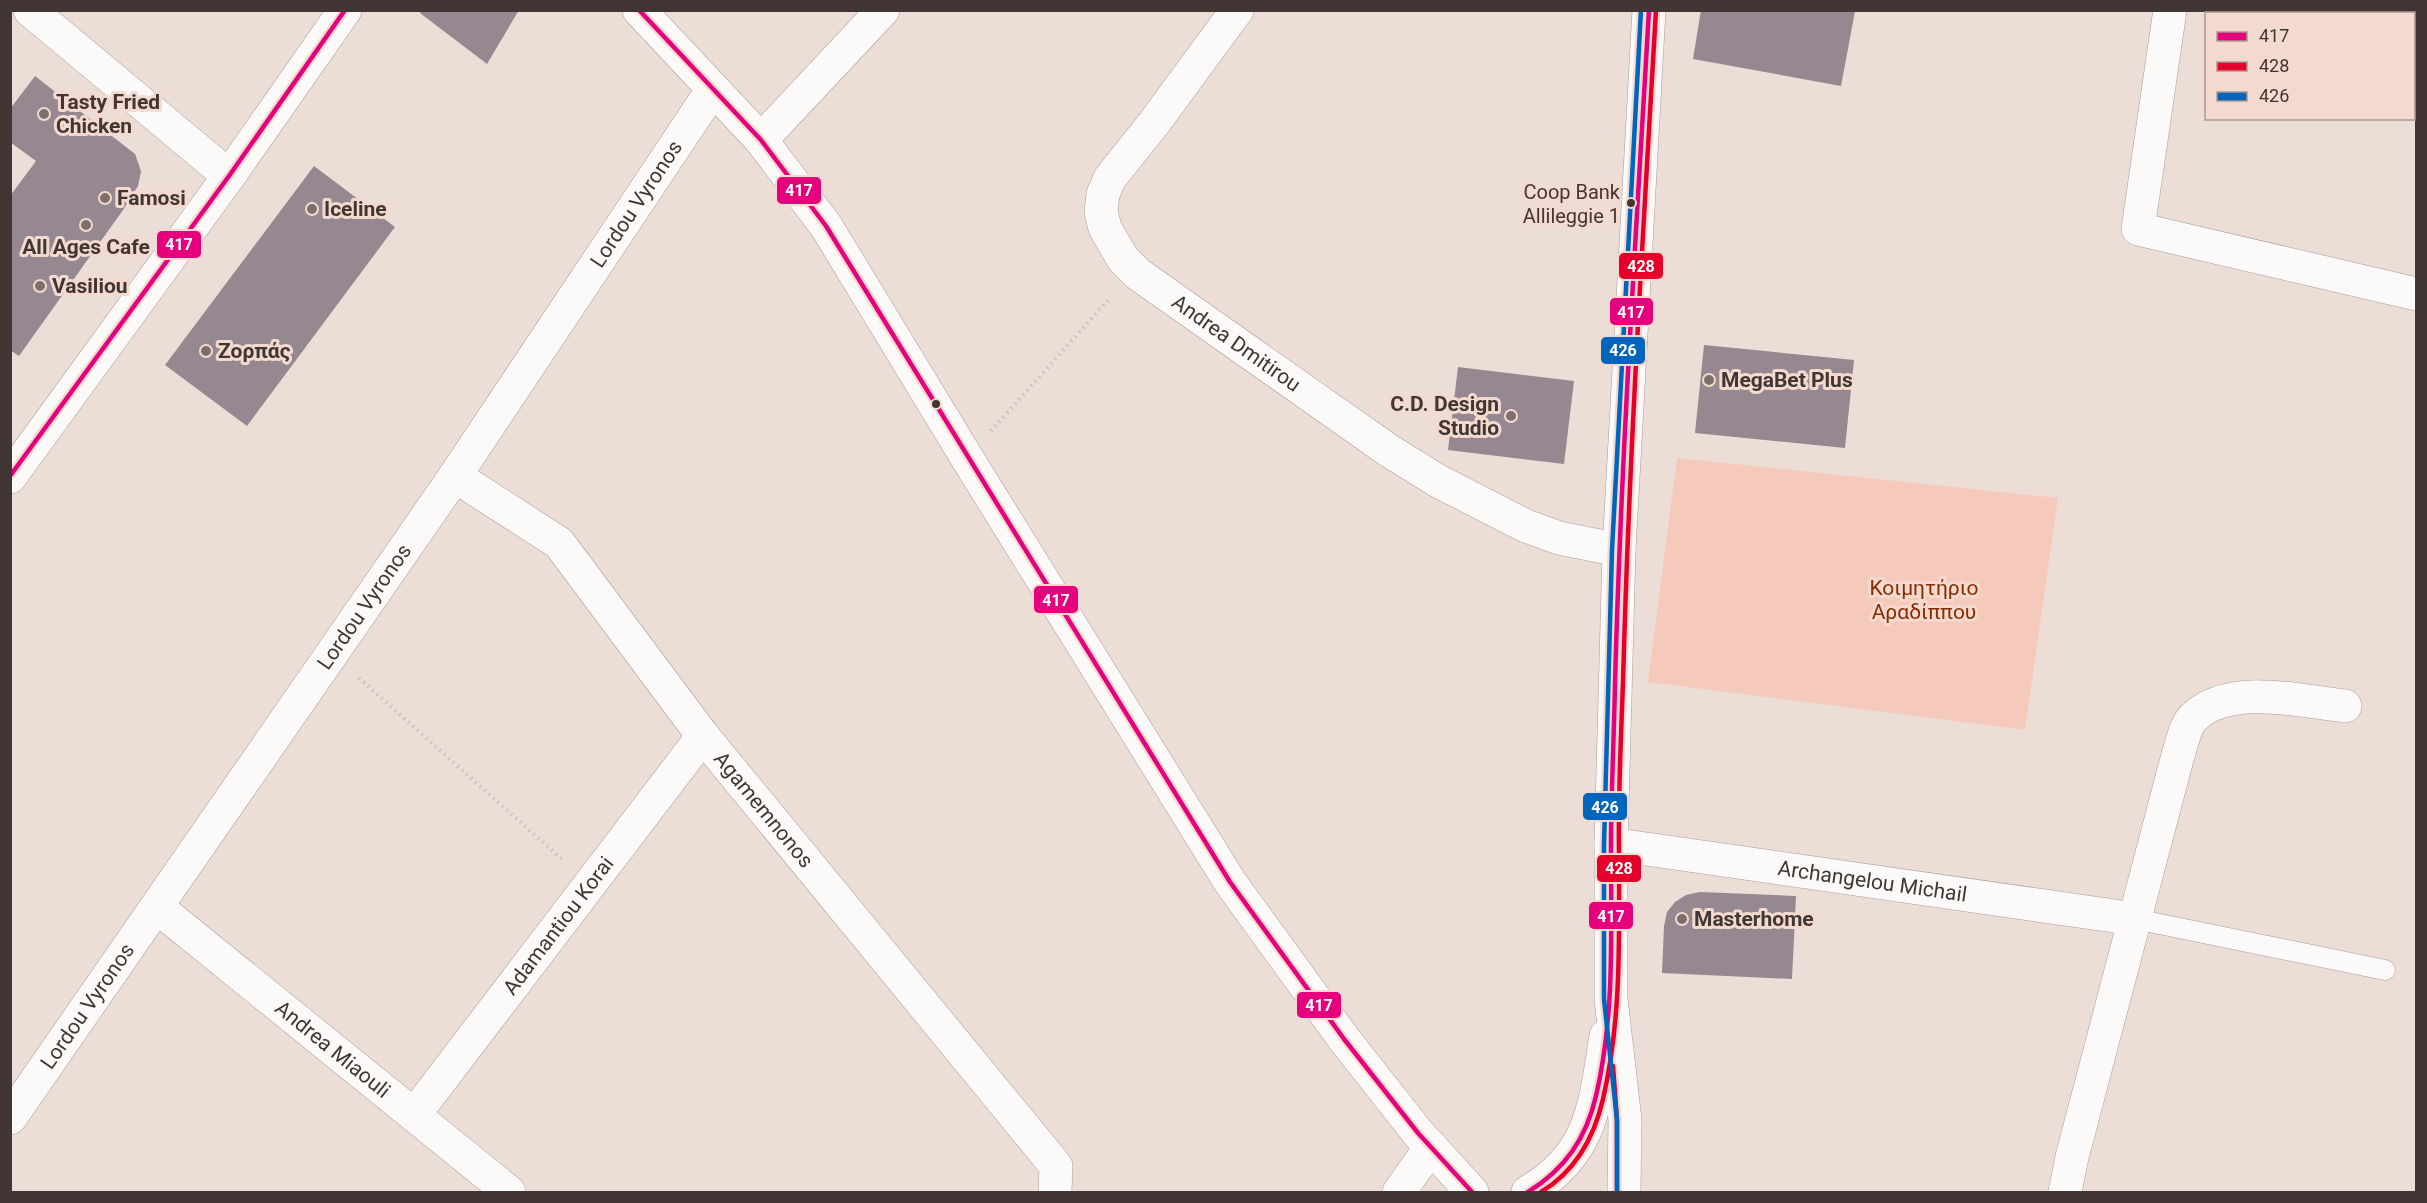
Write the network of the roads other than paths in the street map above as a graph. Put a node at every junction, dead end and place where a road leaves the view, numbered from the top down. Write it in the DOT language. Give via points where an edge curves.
graph roads {
  1 [pos="30,10"];
  2 [pos="345,10"];
  3 [pos="639,10"];
  4 [pos="883,10"];
  5 [pos="1237,10"];
  6 [pos="1649,10"];
  7 [pos="2170,10"];
  8 [pos="713,89"];
  9 [pos="761,140"];
  10 [pos="230,176"];
  11 [pos="2416,294"];
  12 [pos="455,476"];
  13 [pos="10,477"];
  14 [pos="1619,550"];
  15 [pos="2345,706"];
  16 [pos="703,736"];
  17 [pos="1611,844"];
  18 [pos="157,907"];
  19 [pos="2135,919"];
  20 [pos="2385,970"];
  21 [pos="1611,999"];
  22 [pos="414,1115"];
  23 [pos="10,1118"];
  24 [pos="1431,1147"];
  25 [pos="1055,1179"];
  26 [pos="509,1192"];
  27 [pos="1399,1192"];
  28 [pos="1472,1192"];
  29 [pos="1528,1192"];
  30 [pos="1624,1192"];
  31 [pos="2065,1192"];
  1 -- 10 [label="street"];
  2 -- 10 [label="street"];
  3 -- 8 [label="street"];
  4 -- 9 [label="street"];
  5 -- 14 [label="street, Andrea Dmitirou" via="1110,178 1101,212 1118,250 1135,271 1388,450 1438,481 1526,526 1559,538"];
  6 -- 14 [label="street"];
  7 -- 11 [label="street" via="2138,229"];
  8 -- 9 [label="street"];
  8 -- 12 [label="street, Lordou Vyronos"];
  9 -- 24 [label="street" via="826,226 1230,882 1344,1039"];
  10 -- 13 [label="street"];
  12 -- 16 [label="street, Agamemnonos" via="559,543"];
  12 -- 18 [label="street, Lordou Vyronos"];
  14 -- 17 [label="street"];
  15 -- 19 [label="street" via="2246,696 2212,703 2192,718 2178,755"];
  16 -- 22 [label="street, Adamantiou Korai"];
  16 -- 25 [label="street, Agamemnonos"];
  17 -- 19 [label="street, Archangelou Michail"];
  17 -- 21 [label="street"];
  18 -- 22 [label="street, Andrea Miaouli"];
  18 -- 23 [label="street, Lordou Vyronos"];
  19 -- 20 [label="lane"];
  19 -- 31 [label="street"];
  21 -- 29 [label="street" via="1586,1132 1569,1161 1551,1179"];
  21 -- 30 [label="street" via="1625,1120"];
  22 -- 26 [label="street, Andrea Miaouli"];
  24 -- 27 [label="street"];
  24 -- 28 [label="street"];
}
